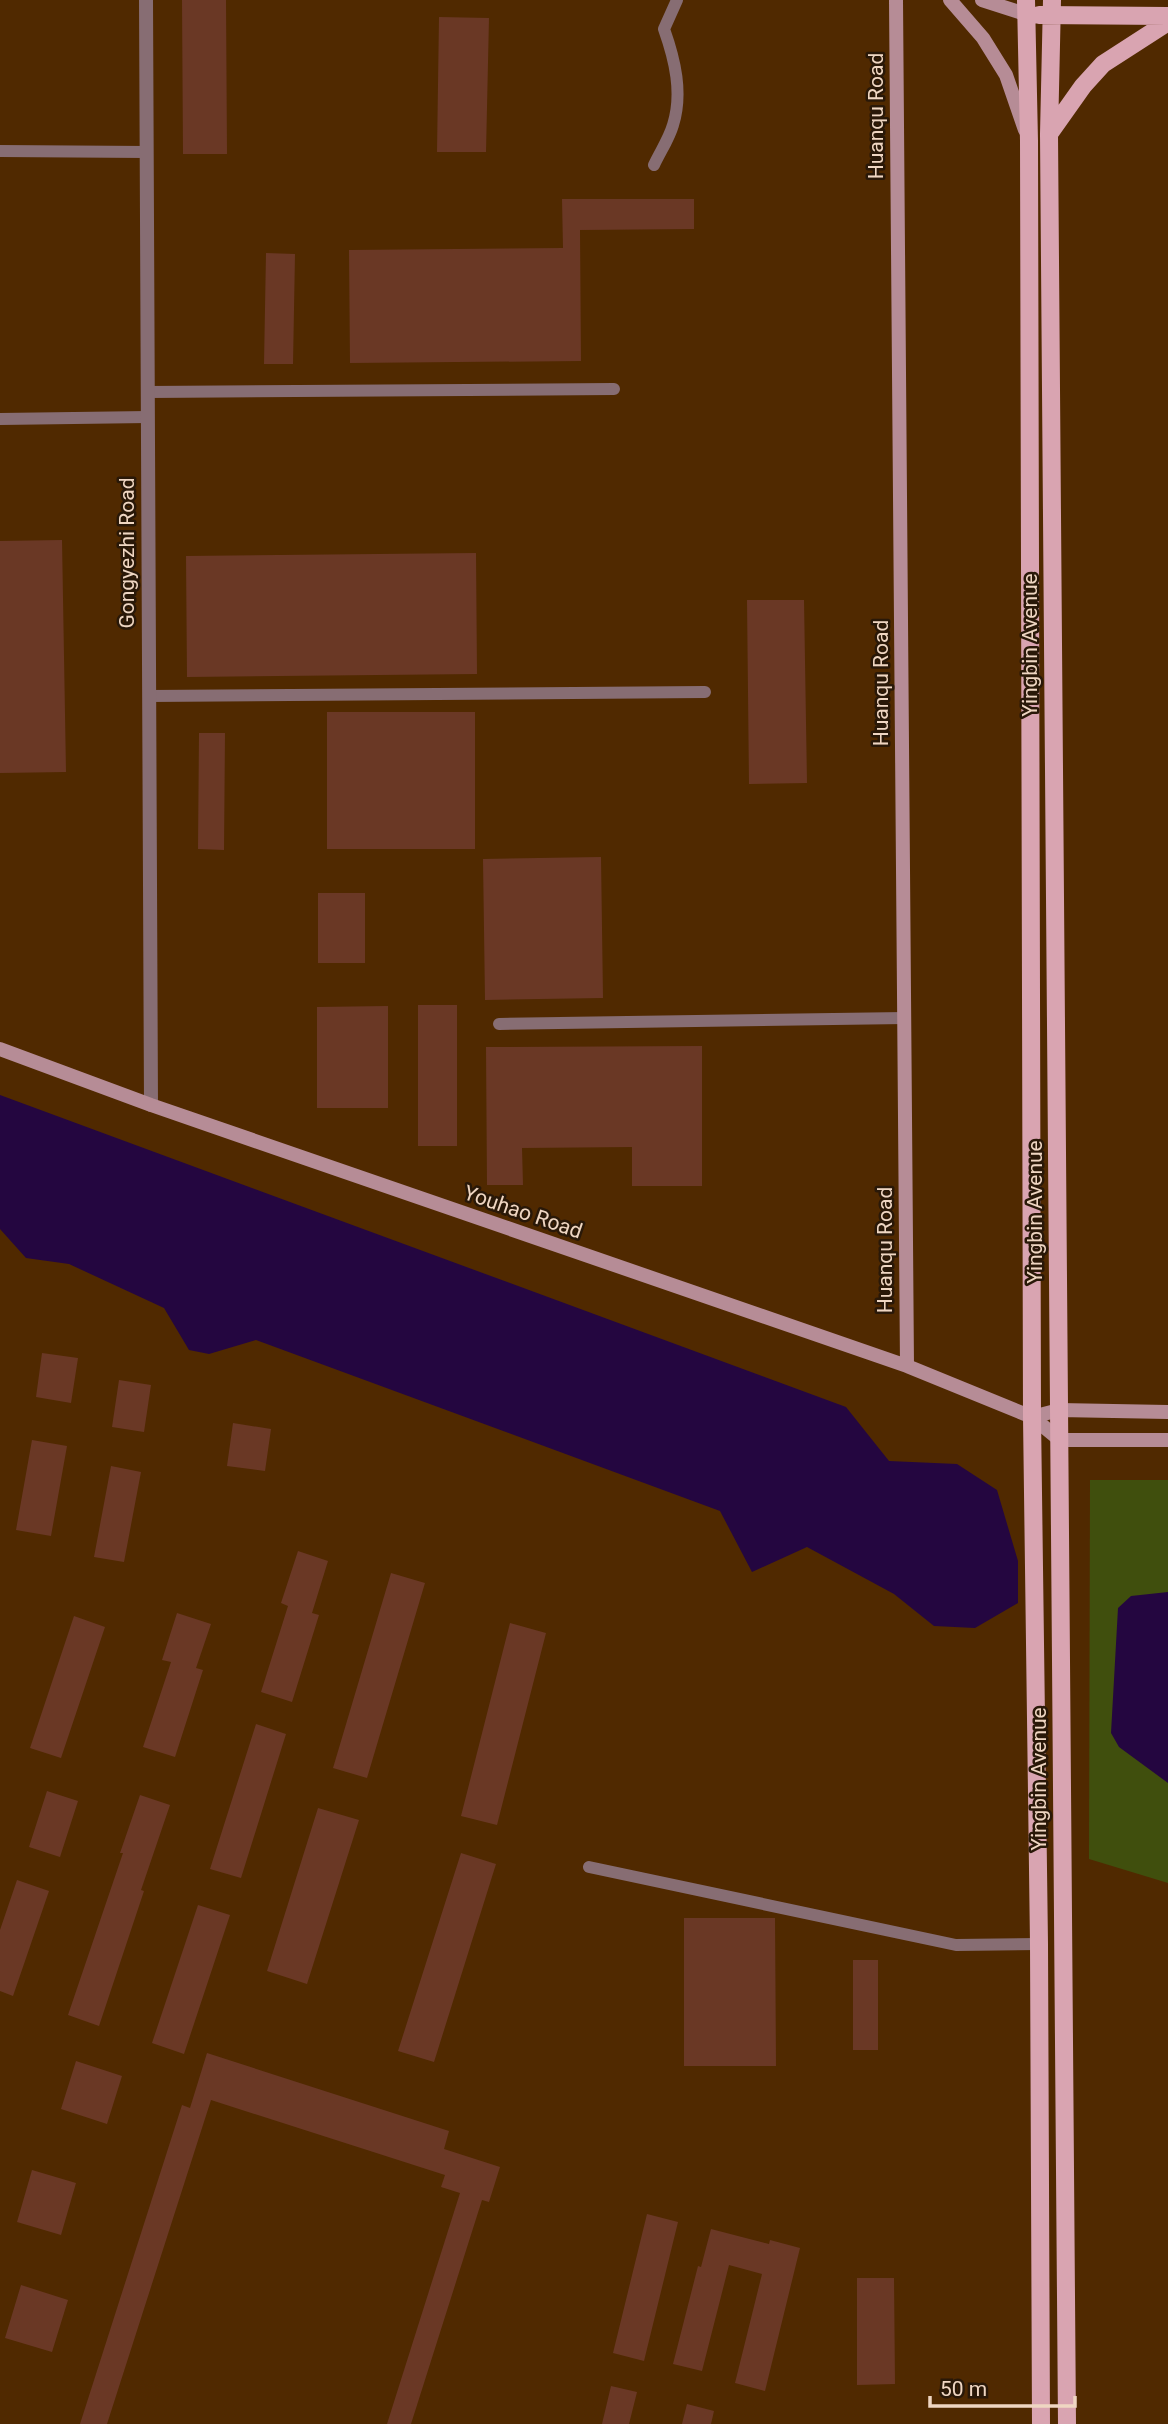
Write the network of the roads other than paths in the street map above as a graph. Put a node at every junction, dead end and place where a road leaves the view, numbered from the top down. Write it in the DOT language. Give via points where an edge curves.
graph roads {
  1 [pos="146,0"];
  2 [pos="677,0"];
  3 [pos="897,0"];
  4 [pos="950,0"];
  5 [pos="982,0"];
  6 [pos="1026,7"];
  7 [pos="1051,8"];
  8 [pos="1168,16"];
  9 [pos="1168,22"];
  10 [pos="1049,134"];
  11 [pos="1029,141"];
  12 [pos="0,151"];
  13 [pos="147,152"];
  14 [pos="654,165"];
  15 [pos="614,389"];
  16 [pos="148,392"];
  17 [pos="148,417"];
  18 [pos="0,419"];
  19 [pos="705,692"];
  20 [pos="149,696"];
  21 [pos="905,1018"];
  22 [pos="499,1024"];
  23 [pos="0,1049"];
  24 [pos="151,1105"];
  25 [pos="907,1366"];
  26 [pos="1059,1410"];
  27 [pos="1168,1412"];
  28 [pos="1032,1417"];
  29 [pos="1060,1440"];
  30 [pos="1168,1440"];
  31 [pos="589,1867"];
  32 [pos="1039,1944"];
  33 [pos="1041,2424"];
  34 [pos="1067,2424"];
  1 -- 13 [label="street, Gongyezhi Road"];
  2 -- 14 [label="lane" via="664,29 676,61 676,105 673,125"];
  3 -- 21 [label="street, Huanqu Road"];
  4 -- 11 [label="street" via="983,38 1006,75"];
  5 -- 6 [label="street"];
  6 -- 7 [label="main road"];
  6 -- 11 [label="main road, Yingbin Avenue"];
  7 -- 8 [label="main road"];
  7 -- 10 [label="main road, Yingbin Avenue"];
  9 -- 10 [label="main road" via="1103,64"];
  10 -- 26 [label="main road, Yingbin Avenue"];
  11 -- 28 [label="main road, Yingbin Avenue"];
  12 -- 13 [label="lane"];
  13 -- 16 [label="street, Gongyezhi Road"];
  15 -- 16 [label="lane"];
  16 -- 17 [label="street, Gongyezhi Road"];
  17 -- 18 [label="lane"];
  17 -- 20 [label="street, Gongyezhi Road"];
  19 -- 20 [label="lane"];
  20 -- 24 [label="street, Gongyezhi Road"];
  21 -- 22 [label="lane"];
  21 -- 25 [label="street, Huanqu Road"];
  23 -- 24 [label="street, Youhao Road"];
  24 -- 25 [label="street, Youhao Road"];
  25 -- 28 [label="street, Youhao Road"];
  26 -- 27 [label="street"];
  26 -- 28 [label="street"];
  26 -- 29 [label="main road, Yingbin Avenue"];
  28 -- 29 [label="street, Youhao Road"];
  28 -- 32 [label="main road, Yingbin Avenue"];
  29 -- 30 [label="street"];
  29 -- 34 [label="main road, Yingbin Avenue"];
  31 -- 32 [label="lane" via="956,1945"];
  32 -- 33 [label="main road, Yingbin Avenue"];
}
